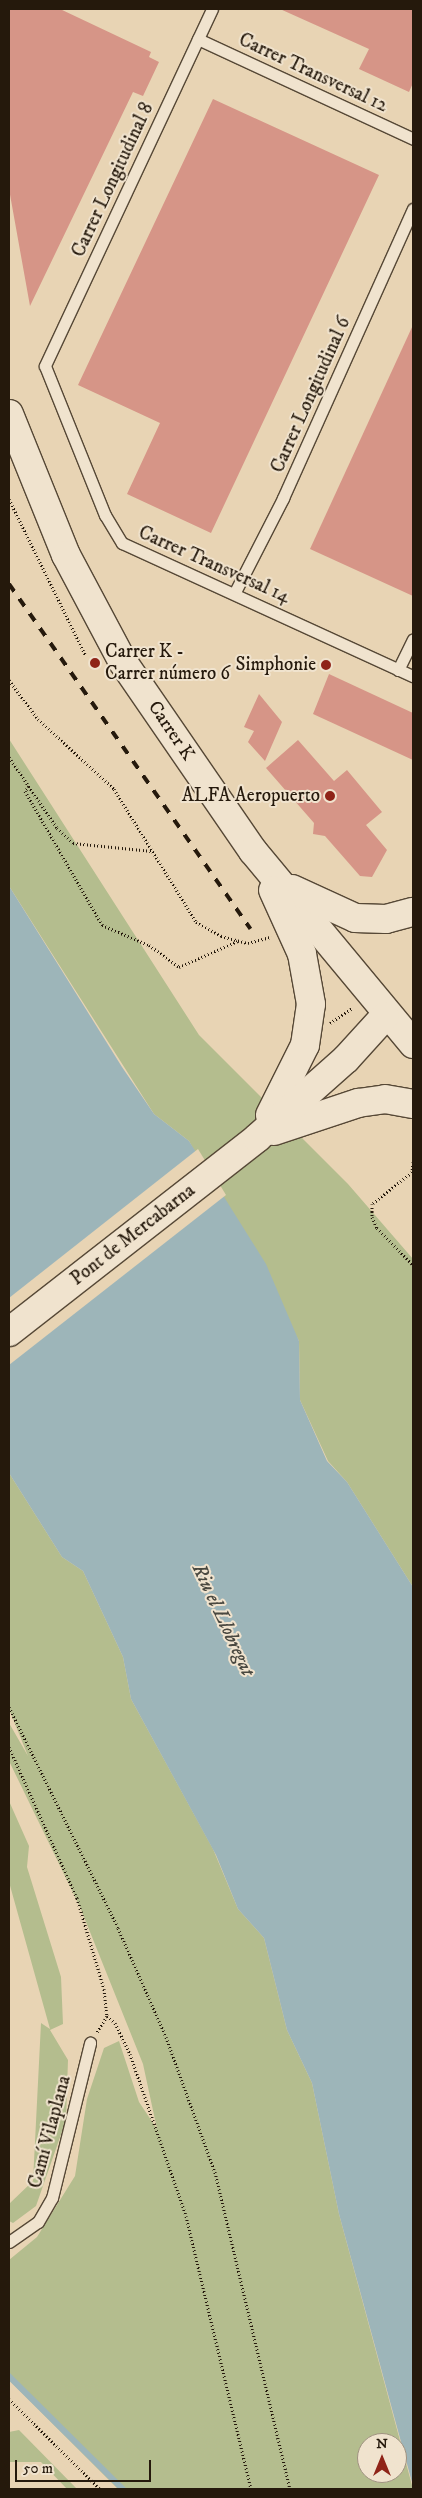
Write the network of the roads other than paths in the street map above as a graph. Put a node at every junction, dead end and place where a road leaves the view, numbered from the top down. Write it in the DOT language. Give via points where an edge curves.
graph roads {
  1 [pos="212,9"];
  2 [pos="198,40"];
  3 [pos="413,139"];
  4 [pos="413,209"];
  5 [pos="45,366"];
  6 [pos="9,414"];
  7 [pos="235,592"];
  8 [pos="413,639"];
  9 [pos="398,670"];
  10 [pos="413,676"];
  11 [pos="253,850"];
  12 [pos="283,884"];
  13 [pos="413,912"];
  14 [pos="385,1016"];
  15 [pos="413,1044"];
  16 [pos="413,1104"];
  17 [pos="257,1138"];
  18 [pos="9,1332"];
  19 [pos="90,2043"];
  20 [pos="9,2242"];
  1 -- 2 [label="lane, Carrer Longitudinal 8"];
  2 -- 3 [label="lane, Carrer Transversal 12"];
  2 -- 5 [label="lane, Carrer Longitudinal 8"];
  4 -- 7 [label="lane, Carrer Longitudinal 6" via="284,498"];
  5 -- 7 [label="lane, Carrer Transversal 14" via="105,515 122,544"];
  6 -- 11 [label="main road, Carrer K" via="66,555 103,628"];
  7 -- 9 [label="lane, Carrer Transversal 14"];
  8 -- 9 [label="lane"];
  9 -- 10 [label="lane, Carrer Transversal 14"];
  11 -- 12 [label="main road, Carrer K"];
  11 -- 17 [label="main road" via="291,926 307,969 309,1023 292,1078"];
  12 -- 13 [label="main road" via="355,918 386,920"];
  12 -- 14 [label="main road, Carrer K"];
  14 -- 15 [label="main road, Carrer K"];
  14 -- 17 [label="main road, Pont de Mercabarna" via="346,1059"];
  16 -- 17 [label="main road" via="384,1100 358,1103"];
  17 -- 18 [label="main road, Pont de Mercabarna"];
  19 -- 20 [label="lane, Camí Vilaplana" via="52,2198 38,2222"];
}
